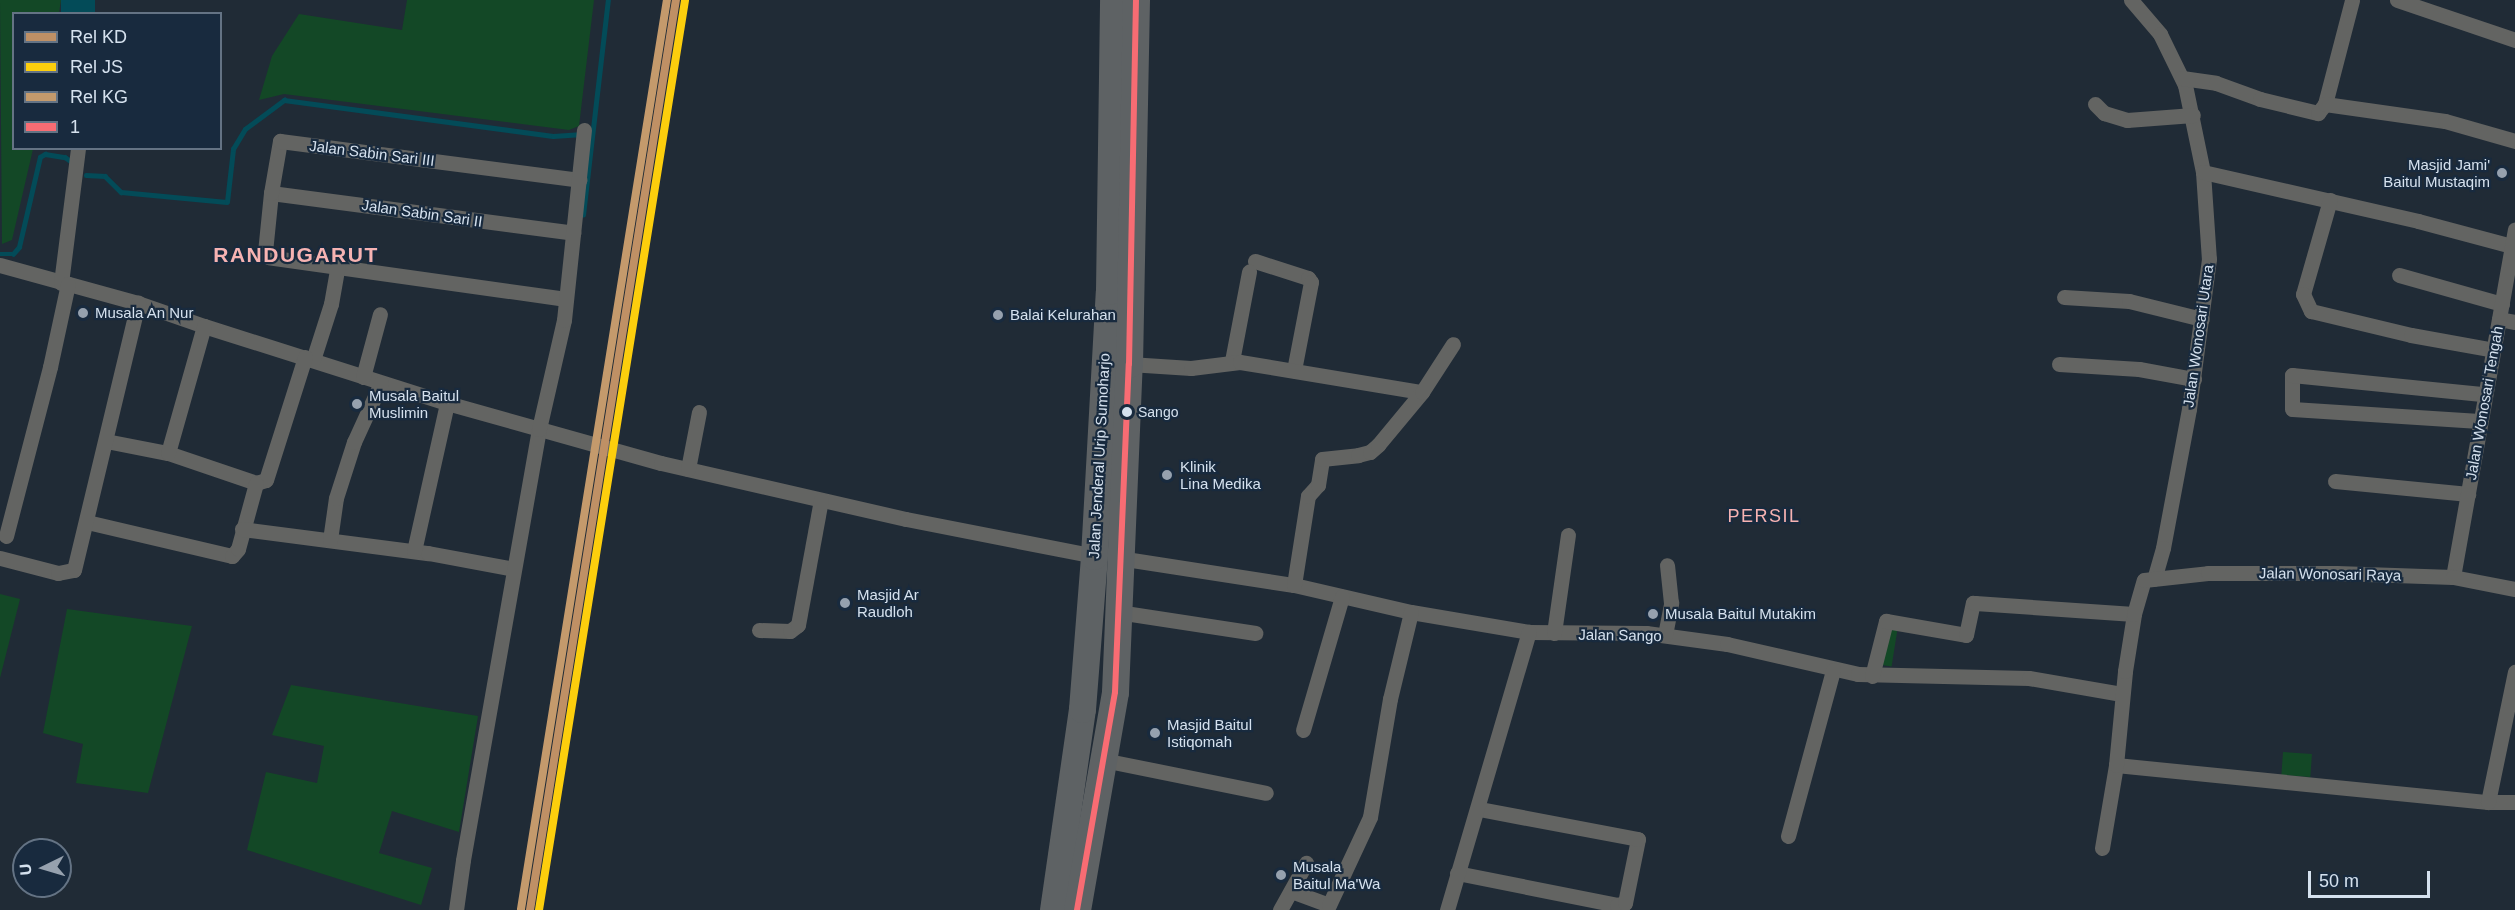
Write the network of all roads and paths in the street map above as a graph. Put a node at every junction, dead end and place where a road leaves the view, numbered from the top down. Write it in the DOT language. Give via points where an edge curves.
graph roads {
  1 [pos="1113,0"];
  2 [pos="1136,0"];
  3 [pos="2131,0"];
  4 [pos="2352,0"];
  5 [pos="2397,0"];
  6 [pos="2515,40"];
  7 [pos="2182,78"];
  8 [pos="2095,104"];
  9 [pos="2325,104"];
  10 [pos="2193,115"];
  11 [pos="584,130"];
  12 [pos="2515,141"];
  13 [pos="78,150"];
  14 [pos="2204,172"];
  15 [pos="579,180"];
  16 [pos="271,193"];
  17 [pos="2330,200"];
  18 [pos="2515,229"];
  19 [pos="573,233"];
  20 [pos="2511,246"];
  21 [pos="0,265"];
  22 [pos="338,266"];
  23 [pos="2399,275"];
  24 [pos="65,283"];
  25 [pos="2064,297"];
  26 [pos="566,299"];
  27 [pos="138,303"];
  28 [pos="2500,311"];
  29 [pos="380,314"];
  30 [pos="2202,319"];
  31 [pos="2515,322"];
  32 [pos="204,326"];
  33 [pos="1453,344"];
  34 [pos="2494,350"];
  35 [pos="309,359"];
  36 [pos="1232,361"];
  37 [pos="1130,364"];
  38 [pos="2059,364"];
  39 [pos="1294,370"];
  40 [pos="363,377"];
  41 [pos="2194,379"];
  42 [pos="381,383"];
  43 [pos="1422,392"];
  44 [pos="2484,394"];
  45 [pos="447,403"];
  46 [pos="699,412"];
  47 [pos="2479,421"];
  48 [pos="543,430"];
  49 [pos="106,441"];
  50 [pos="168,453"];
  51 [pos="688,469"];
  52 [pos="2335,481"];
  53 [pos="256,483"];
  54 [pos="2468,495"];
  55 [pos="821,500"];
  56 [pos="87,522"];
  57 [pos="242,529"];
  58 [pos="1568,535"];
  59 [pos="6,536"];
  60 [pos="330,540"];
  61 [pos="414,551"];
  62 [pos="1106,557"];
  63 [pos="0,558"];
  64 [pos="1667,565"];
  65 [pos="514,569"];
  66 [pos="2453,577"];
  67 [pos="2149,579"];
  68 [pos="1294,585"];
  69 [pos="2514,586"];
  70 [pos="1342,597"];
  71 [pos="1118,612"];
  72 [pos="1411,612"];
  73 [pos="2134,614"];
  74 [pos="759,630"];
  75 [pos="1529,632"];
  76 [pos="1255,633"];
  77 [pos="1554,633"];
  78 [pos="1665,635"];
  79 [pos="1833,670"];
  80 [pos="2515,672"];
  81 [pos="1872,676"];
  82 [pos="2122,694"];
  83 [pos="1303,730"];
  84 [pos="1103,760"];
  85 [pos="2116,765"];
  86 [pos="1266,794"];
  87 [pos="2488,802"];
  88 [pos="2515,802"];
  89 [pos="1479,809"];
  90 [pos="1788,836"];
  91 [pos="2102,848"];
  92 [pos="1306,863"];
  93 [pos="1458,873"];
  94 [pos="1291,891"];
  95 [pos="1584,904"];
  96 [pos="456,910"];
  97 [pos="1053,910"];
  98 [pos="1077,910"];
  99 [pos="1280,910"];
  100 [pos="1447,910"];
  1 -- 62 [label="highway, Jalan Jenderal Urip Sumoharjo"];
  2 -- 37 [label="highway, Jalan Jenderal Urip Sumoharjo"];
  3 -- 7 [label="street, Jalan Wonosari Utara" via="2160,34"];
  4 -- 9 [label="street"];
  5 -- 6 [label="street"];
  7 -- 9 [label="street" via="2216,83 2312,114"];
  7 -- 10 [label="street, Jalan Wonosari Utara"];
  8 -- 10 [label="street" via="2104,113 2127,120"];
  9 -- 12 [label="street" via="2445,122"];
  10 -- 14 [label="street, Jalan Wonosari Utara"];
  11 -- 15 [label="street"];
  13 -- 24 [label="street"];
  14 -- 17 [label="street"];
  14 -- 30 [label="street, Jalan Wonosari Utara" via="2209,259"];
  15 -- 16 [label="street, Jalan Sabin Sari III" via="280,141"];
  15 -- 19 [label="street"];
  16 -- 19 [label="street, Jalan Sabin Sari II"];
  16 -- 22 [label="street, Jalan Sabin Sari III" via="265,254"];
  17 -- 20 [label="street"];
  17 -- 34 [label="street" via="2303,294 2311,311"];
  18 -- 20 [label="street, Jalan Wonosari Tengah"];
  19 -- 26 [label="street"];
  20 -- 28 [label="street, Jalan Wonosari Tengah"];
  21 -- 24 [label="street, Jalan Sango"];
  22 -- 26 [label="street"];
  22 -- 35 [label="street" via="331,304"];
  23 -- 28 [label="street"];
  24 -- 27 [label="street, Jalan Sango"];
  24 -- 59 [label="street" via="50,367"];
  25 -- 30 [label="street" via="2129,301"];
  26 -- 48 [label="street"];
  27 -- 32 [label="street, Jalan Sango"];
  27 -- 49 [label="street"];
  28 -- 31 [label="street"];
  28 -- 34 [label="street, Jalan Wonosari Tengah"];
  29 -- 40 [label="street"];
  30 -- 41 [label="street, Jalan Wonosari Utara"];
  32 -- 35 [label="street, Jalan Sango"];
  32 -- 50 [label="street"];
  33 -- 43 [label="street"];
  34 -- 44 [label="street, Jalan Wonosari Tengah"];
  35 -- 40 [label="street, Jalan Sango"];
  35 -- 53 [label="street" via="266,480"];
  36 -- 37 [label="street" via="1191,368"];
  36 -- 39 [label="street"];
  36 -- 39 [label="street" via="1252,266 1308,278 1311,282"];
  37 -- 62 [label="highway, Jalan Jenderal Urip Sumoharjo"];
  38 -- 41 [label="street" via="2139,369"];
  39 -- 43 [label="street"];
  40 -- 42 [label="street, Jalan Sango"];
  41 -- 67 [label="street, Jalan Wonosari Utara" via="2163,548"];
  42 -- 45 [label="street, Jalan Sango"];
  42 -- 60 [label="street" via="339,487"];
  43 -- 68 [label="street" via="1370,452 1322,459 1318,486 1308,496"];
  44 -- 47 [label="street, Jalan Wonosari Tengah"];
  44 -- 47 [label="street" via="2295,374 2291,379 2292,409"];
  45 -- 48 [label="street, Jalan Sango"];
  45 -- 61 [label="street"];
  46 -- 51 [label="street"];
  47 -- 54 [label="street, Jalan Wonosari Tengah"];
  48 -- 51 [label="street, Jalan Sango"];
  48 -- 65 [label="street"];
  49 -- 50 [label="street"];
  49 -- 56 [label="street"];
  50 -- 53 [label="street"];
  51 -- 55 [label="street, Jalan Sango"];
  52 -- 54 [label="street"];
  53 -- 57 [label="street"];
  54 -- 66 [label="street, Jalan Wonosari Tengah"];
  55 -- 62 [label="street, Jalan Sango"];
  55 -- 74 [label="street" via="798,625 790,631"];
  56 -- 57 [label="street" via="226,556 236,554"];
  56 -- 63 [label="street" via="74,570 69,573"];
  57 -- 60 [label="street"];
  58 -- 77 [label="street"];
  60 -- 61 [label="street"];
  61 -- 65 [label="street"];
  62 -- 68 [label="street, Jalan Sango"];
  62 -- 71 [label="highway, Jalan Jenderal Urip Sumoharjo"];
  62 -- 97 [label="highway, Jalan Jenderal Urip Sumoharjo"];
  64 -- 78 [label="street" via="1671,603"];
  65 -- 96 [label="street"];
  66 -- 67 [label="street, Jalan Wonosari Raya" via="2208,573"];
  66 -- 69 [label="street, Jalan Wonosari Raya"];
  67 -- 73 [label="street, Jalan Wonosari Utara"];
  68 -- 70 [label="street, Jalan Sango"];
  70 -- 72 [label="street, Jalan Sango"];
  70 -- 83 [label="street"];
  71 -- 76 [label="street"];
  71 -- 84 [label="highway, Jalan Jenderal Urip Sumoharjo" via="1115,692"];
  72 -- 75 [label="street, Jalan Sango"];
  72 -- 94 [label="street" via="1390,699 1370,817 1329,905"];
  73 -- 81 [label="street" via="1973,603 1966,635 1886,621"];
  73 -- 82 [label="street, Jalan Wonosari Utara"];
  75 -- 77 [label="street, Jalan Sango"];
  75 -- 89 [label="street"];
  77 -- 78 [label="street, Jalan Sango"];
  78 -- 79 [label="street, Jalan Sango" via="1727,644"];
  79 -- 81 [label="street, Jalan Sango"];
  79 -- 90 [label="street"];
  80 -- 87 [label="street"];
  81 -- 82 [label="street, Jalan Sango" via="2029,678"];
  82 -- 85 [label="street, Jalan Wonosari Utara"];
  84 -- 86 [label="street"];
  84 -- 98 [label="highway, Jalan Jenderal Urip Sumoharjo"];
  85 -- 87 [label="street"];
  85 -- 91 [label="street, Jalan Wonosari Utara"];
  87 -- 88 [label="street"];
  89 -- 93 [label="street"];
  89 -- 95 [label="street" via="1638,839 1625,903"];
  92 -- 94 [label="street"];
  93 -- 95 [label="street"];
  93 -- 100 [label="street"];
  94 -- 99 [label="street"];
}
